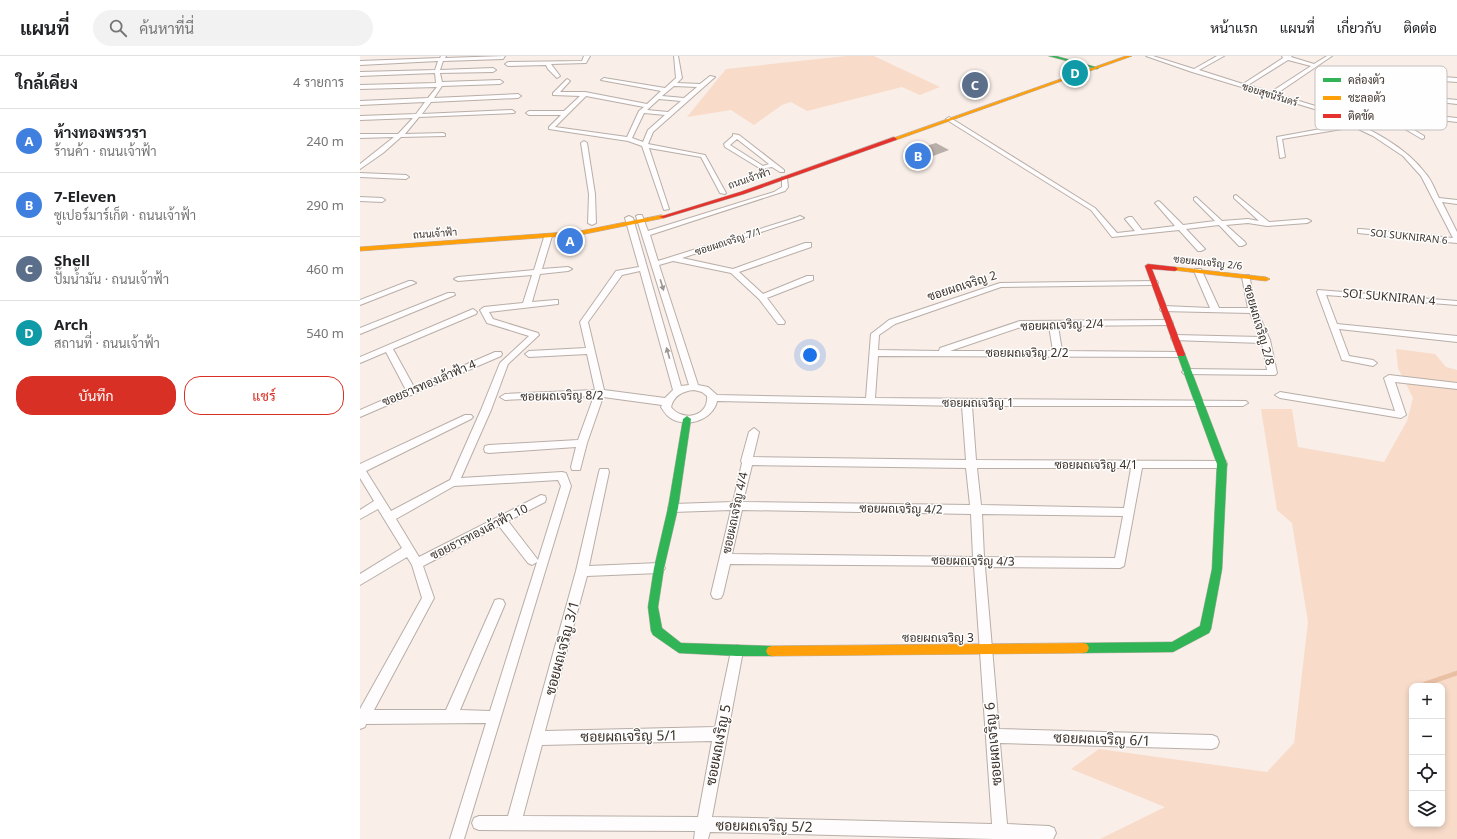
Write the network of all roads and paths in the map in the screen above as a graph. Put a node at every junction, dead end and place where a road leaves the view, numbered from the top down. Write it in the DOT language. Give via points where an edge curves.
graph roads {
  1 [pos="537,56"];
  2 [pos="587,56"];
  3 [pos="676,56"];
  4 [pos="1051,56"];
  5 [pos="1116,56"];
  6 [pos="1130,56"];
  7 [pos="1148,56"];
  8 [pos="1221,56"];
  9 [pos="1286,56"];
  10 [pos="1330,56"];
  11 [pos="442,58"];
  12 [pos="503,58"];
  13 [pos="360,63"];
  14 [pos="533,63"];
  15 [pos="548,63"];
  16 [pos="508,64"];
  17 [pos="1087,66"];
  18 [pos="1314,66"];
  19 [pos="1098,68"];
  20 [pos="493,70"];
  21 [pos="1194,70"];
  22 [pos="437,72"];
  23 [pos="360,74"];
  24 [pos="557,76"];
  25 [pos="712,77"];
  26 [pos="1447,79"];
  27 [pos="604,80"];
  28 [pos="1457,80"];
  29 [pos="567,81"];
  30 [pos="500,82"];
  31 [pos="440,84"];
  32 [pos="674,84"];
  33 [pos="701,86"];
  34 [pos="1243,86"];
  35 [pos="360,87"];
  36 [pos="667,90"];
  37 [pos="586,94"];
  38 [pos="1272,94"];
  39 [pos="518,96"];
  40 [pos="659,97"];
  41 [pos="428,100"];
  42 [pos="685,100"];
  43 [pos="1447,101"];
  44 [pos="1457,102"];
  45 [pos="360,103"];
  46 [pos="649,106"];
  47 [pos="1315,107"];
  48 [pos="642,111"];
  49 [pos="512,112"];
  50 [pos="529,113"];
  51 [pos="566,113"];
  52 [pos="669,114"];
  53 [pos="417,116"];
  54 [pos="360,118"];
  55 [pos="949,119"];
  56 [pos="1455,120"];
  57 [pos="1457,126"];
  58 [pos="1326,130"];
  59 [pos="1365,130"];
  60 [pos="1410,130"];
  61 [pos="401,134"];
  62 [pos="443,135"];
  63 [pos="360,136"];
  64 [pos="1422,137"];
  65 [pos="629,139"];
  66 [pos="584,143"];
  67 [pos="644,145"];
  68 [pos="360,157"];
  69 [pos="374,157"];
  70 [pos="1282,157"];
  71 [pos="774,164"];
  72 [pos="360,167"];
  73 [pos="360,175"];
  74 [pos="783,175"];
  75 [pos="406,177"];
  76 [pos="723,193"];
  77 [pos="1236,197"];
  78 [pos="360,199"];
  79 [pos="1196,199"];
  80 [pos="382,200"];
  81 [pos="1438,200"];
  82 [pos="1457,202"];
  83 [pos="1158,203"];
  84 [pos="666,209"];
  85 [pos="800,218"];
  86 [pos="641,219"];
  87 [pos="1129,219"];
  88 [pos="630,221"];
  89 [pos="1307,221"];
  90 [pos="592,223"];
  91 [pos="1220,224"];
  92 [pos="1267,224"];
  93 [pos="1180,227"];
  94 [pos="1361,231"];
  95 [pos="1140,232"];
  96 [pos="646,234"];
  97 [pos="1456,234"];
  98 [pos="548,236"];
  99 [pos="360,244"];
  100 [pos="1242,244"];
  101 [pos="808,245"];
  102 [pos="360,249"];
  103 [pos="1201,250"];
  104 [pos="673,258"];
  105 [pos="656,264"];
  106 [pos="643,268"];
  107 [pos="568,269"];
  108 [pos="734,271"];
  109 [pos="1198,271"];
  110 [pos="537,272"];
  111 [pos="1246,277"];
  112 [pos="810,278"];
  113 [pos="458,279"];
  114 [pos="1266,279"];
  115 [pos="412,283"];
  116 [pos="1154,284"];
  117 [pos="451,295"];
  118 [pos="762,297"];
  119 [pos="555,302"];
  120 [pos="360,303"];
  121 [pos="1457,303"];
  122 [pos="527,304"];
  123 [pos="1164,308"];
  124 [pos="1215,309"];
  125 [pos="1253,311"];
  126 [pos="473,312"];
  127 [pos="781,322"];
  128 [pos="1053,323"];
  129 [pos="1169,323"];
  130 [pos="1333,326"];
  131 [pos="360,331"];
  132 [pos="1175,338"];
  133 [pos="1457,339"];
  134 [pos="1266,340"];
  135 [pos="388,349"];
  136 [pos="590,350"];
  137 [pos="873,353"];
  138 [pos="936,353"];
  139 [pos="1058,353"];
  140 [pos="498,354"];
  141 [pos="529,354"];
  142 [pos="1181,355"];
  143 [pos="360,360"];
  144 [pos="1373,363"];
  145 [pos="1187,372"];
  146 [pos="1457,386"];
  147 [pos="694,387"];
  148 [pos="411,390"];
  149 [pos="678,391"];
  150 [pos="600,393"];
  151 [pos="1280,395"];
  152 [pos="505,397"];
  153 [pos="714,398"];
  154 [pos="667,402"];
  155 [pos="870,402"];
  156 [pos="967,403"];
  157 [pos="1199,403"];
  158 [pos="1243,403"];
  159 [pos="360,414"];
  160 [pos="468,417"];
  161 [pos="687,419"];
  162 [pos="754,432"];
  163 [pos="582,443"];
  164 [pos="489,449"];
  165 [pos="746,461"];
  166 [pos="971,464"];
  167 [pos="1222,464"];
  168 [pos="1138,465"];
  169 [pos="576,467"];
  170 [pos="360,469"];
  171 [pos="604,472"];
  172 [pos="450,484"];
  173 [pos="541,499"];
  174 [pos="381,502"];
  175 [pos="736,506"];
  176 [pos="673,508"];
  177 [pos="976,510"];
  178 [pos="1129,512"];
  179 [pos="360,514"];
  180 [pos="389,516"];
  181 [pos="500,520"];
  182 [pos="408,550"];
  183 [pos="725,559"];
  184 [pos="532,560"];
  185 [pos="979,561"];
  186 [pos="417,564"];
  187 [pos="659,568"];
  188 [pos="582,571"];
  189 [pos="360,580"];
  190 [pos="717,594"];
  191 [pos="499,604"];
  192 [pos="986,649"];
  193 [pos="737,651"];
  194 [pos="450,716"];
  195 [pos="487,716"];
  196 [pos="361,719"];
  197 [pos="720,734"];
  198 [pos="992,736"];
  199 [pos="538,738"];
  200 [pos="1212,742"];
  201 [pos="514,822"];
  202 [pos="479,823"];
  203 [pos="704,824"];
  204 [pos="1049,833"];
  205 [pos="1001,835"];
  206 [pos="457,839"];
  207 [pos="701,839"];
  1 -- 14 [label="street"];
  2 -- 15 [label="street" via="584,62"];
  3 -- 32 [label="street" via="680,78"];
  4 -- 17 [label="main road"];
  5 -- 17 [label="main road, ถนนเจ้าฟ้า"];
  6 -- 19 [label="main road, ถนนเจ้าฟ้า"];
  7 -- 21 [label="street, ซอยสุขนิรันดร์"];
  8 -- 21 [label="street"];
  9 -- 18 [label="street"];
  9 -- 34 [label="street"];
  10 -- 18 [label="street"];
  11 -- 12 [label="street"];
  11 -- 13 [label="street"];
  11 -- 22 [label="street"];
  14 -- 15 [label="street"];
  14 -- 16 [label="street"];
  15 -- 24 [label="street"];
  17 -- 19 [label="main road"];
  17 -- 74 [label="main road, ถนนเจ้าฟ้า"];
  18 -- 38 [label="street"];
  19 -- 55 [label="main road, ถนนเจ้าฟ้า"];
  20 -- 22 [label="street"];
  21 -- 34 [label="street, ซอยสุขนิรันดร์"];
  22 -- 23 [label="street"];
  22 -- 31 [label="street"];
  25 -- 33 [label="street"];
  26 -- 28 [label="street"];
  27 -- 36 [label="street"];
  29 -- 37 [label="street" via="555,94"];
  30 -- 31 [label="street"];
  31 -- 35 [label="street"];
  31 -- 41 [label="street"];
  32 -- 33 [label="street"];
  32 -- 36 [label="street"];
  33 -- 42 [label="street"];
  34 -- 38 [label="street, ซอยสุขนิรันดร์"];
  36 -- 40 [label="street"];
  37 -- 46 [label="street"];
  37 -- 51 [label="street"];
  38 -- 47 [label="street, ซอยสุขนิรันดร์"];
  39 -- 41 [label="street"];
  40 -- 42 [label="street"];
  40 -- 46 [label="street"];
  41 -- 45 [label="street"];
  41 -- 53 [label="street"];
  42 -- 52 [label="street"];
  43 -- 44 [label="street"];
  46 -- 48 [label="street"];
  48 -- 52 [label="street"];
  48 -- 65 [label="street"];
  49 -- 53 [label="street"];
  50 -- 51 [label="street"];
  51 -- 65 [label="street" via="551,128"];
  52 -- 67 [label="street" via="650,131"];
  53 -- 54 [label="street"];
  53 -- 61 [label="street"];
  55 -- 74 [label="main road, ถนนเจ้าฟ้า"];
  55 -- 95 [label="street" via="1093,209 1115,236"];
  56 -- 57 [label="street"];
  58 -- 70 [label="street" via="1279,138"];
  59 -- 81 [label="street, ซอยสุขนิรันดร์" via="1405,155 1424,175"];
  60 -- 64 [label="street"];
  61 -- 62 [label="street"];
  61 -- 63 [label="street"];
  61 -- 69 [label="street"];
  65 -- 67 [label="street"];
  66 -- 90 [label="street" via="592,194"];
  67 -- 76 [label="street" via="703,156"];
  67 -- 84 [label="street"];
  68 -- 69 [label="street"];
  69 -- 72 [label="street"];
  71 -- 71 [label="street" via="763,168 727,144 736,136"];
  71 -- 74 [label="street"];
  73 -- 75 [label="street"];
  74 -- 76 [label="main road, ถนนเจ้าฟ้า"];
  74 -- 86 [label="main road, ถนนเจ้าฟ้า" via="708,204"];
  74 -- 96 [label="street" via="783,190"];
  76 -- 84 [label="main road, ถนนเจ้าฟ้า"];
  77 -- 92 [label="street"];
  78 -- 80 [label="street"];
  79 -- 91 [label="street"];
  81 -- 82 [label="street"];
  81 -- 97 [label="street, ซอยสุขนิรันดร์"];
  83 -- 93 [label="street"];
  84 -- 86 [label="main road, ถนนเจ้าฟ้า"];
  85 -- 104 [label="street, ซอยผถเจริญ 7/1"];
  86 -- 88 [label="main road, ถนนเจ้าฟ้า"];
  86 -- 96 [label="street"];
  87 -- 95 [label="street"];
  88 -- 90 [label="main road, ถนนเจ้าฟ้า"];
  88 -- 98 [label="main road, ถนนเจ้าฟ้า" via="580,233"];
  88 -- 106 [label="street"];
  89 -- 92 [label="street"];
  90 -- 99 [label="main road, ถนนเจ้าฟ้า" via="550,229"];
  91 -- 92 [label="street"];
  91 -- 93 [label="street"];
  91 -- 100 [label="street"];
  93 -- 95 [label="street"];
  93 -- 103 [label="street"];
  94 -- 97 [label="street, SOI SUKNIRAN 6"];
  96 -- 105 [label="street"];
  98 -- 102 [label="main road, ถนนเจ้าฟ้า"];
  98 -- 110 [label="street"];
  101 -- 108 [label="street"];
  104 -- 105 [label="street, ซอยผถเจริญ 7/1"];
  104 -- 108 [label="street"];
  105 -- 147 [label="street, one-way"];
  106 -- 136 [label="street" via="619,272 584,322"];
  149 -- 106 [label="street, one-way"];
  107 -- 110 [label="street"];
  108 -- 118 [label="street"];
  109 -- 111 [label="main road, ซอยผถเจริญ 2/6"];
  109 -- 116 [label="main road, ซอยผถเจริญ 2/6" via="1148,266"];
  109 -- 124 [label="street"];
  110 -- 113 [label="street"];
  110 -- 122 [label="street"];
  111 -- 114 [label="main road, ซอยผถเจริญ 2/6"];
  111 -- 125 [label="street, ซอยผถเจริญ 2/8"];
  112 -- 118 [label="street"];
  115 -- 120 [label="street"];
  116 -- 123 [label="main road"];
  116 -- 137 [label="street, ซอยผถเจริญ 2" via="1000,285 892,322 875,334"];
  117 -- 131 [label="street"];
  118 -- 127 [label="street"];
  119 -- 122 [label="street"];
  121 -- 130 [label="street, SOI SUKNIRAN 4" via="1321,292"];
  122 -- 206 [label="street" via="484,310 490,321 535,335 504,363 454,482 562,476 566,486"];
  123 -- 124 [label="street"];
  123 -- 129 [label="main road"];
  124 -- 125 [label="street"];
  125 -- 134 [label="street, ซอยผถเจริญ 2/8"];
  126 -- 135 [label="street"];
  128 -- 129 [label="street, ซอยผถเจริญ 2/4"];
  128 -- 138 [label="street, ซอยผถเจริญ 2/4" via="1020,324"];
  128 -- 139 [label="street"];
  129 -- 132 [label="main road"];
  130 -- 133 [label="street"];
  130 -- 144 [label="street" via="1345,358"];
  132 -- 134 [label="street"];
  132 -- 142 [label="main road"];
  134 -- 145 [label="street, ซอยผถเจริญ 2/8" via="1272,373"];
  135 -- 143 [label="street"];
  135 -- 148 [label="street"];
  136 -- 141 [label="street"];
  136 -- 150 [label="street"];
  137 -- 138 [label="street, ซอยผถเจริญ 2/2"];
  137 -- 155 [label="street, ซอยผถเจริญ 2"];
  138 -- 139 [label="street, ซอยผถเจริญ 2/2"];
  139 -- 142 [label="street, ซอยผถเจริญ 2/2"];
  140 -- 148 [label="street, ซอยธารทองเล้าฟ้า 4"];
  142 -- 145 [label="main road"];
  145 -- 157 [label="main road"];
  146 -- 151 [label="street" via="1390,378 1401,415"];
  147 -- 149 [label="street"];
  147 -- 153 [label="street" via="710,391"];
  148 -- 159 [label="street, ซอยธารทองเล้าฟ้า 4"];
  149 -- 154 [label="street"];
  150 -- 152 [label="street, ซอยผถเจริญ 8/2"];
  150 -- 154 [label="street, ซอยผถเจริญ 8/2"];
  150 -- 163 [label="street"];
  153 -- 155 [label="street, ซอยผถเจริญ 1"];
  153 -- 161 [label="street" via="709,410 696,418"];
  154 -- 161 [label="street" via="668,412 673,416"];
  155 -- 156 [label="street, ซอยผถเจริญ 1"];
  156 -- 157 [label="street, ซอยผถเจริญ 1"];
  156 -- 166 [label="street"];
  157 -- 158 [label="street, ซอยผถเจริญ 1"];
  157 -- 167 [label="main road, ซอยผถเจริญ 3"];
  160 -- 170 [label="street"];
  161 -- 176 [label="main road, ซอยผถเจริญ 3"];
  162 -- 165 [label="street, ซอยผถเจริญ 4/4"];
  163 -- 164 [label="street"];
  163 -- 169 [label="street"];
  165 -- 166 [label="street, ซอยผถเจริญ 4/1"];
  165 -- 175 [label="street, ซอยผถเจริญ 4/4"];
  166 -- 168 [label="street, ซอยผถเจริญ 4/1"];
  166 -- 177 [label="street"];
  167 -- 168 [label="street, ซอยผถเจริญ 4/1"];
  167 -- 192 [label="main road, ซอยผถเจริญ 3" via="1217,569 1206,629 1173,647"];
  168 -- 178 [label="street, ซอยผถเจริญ 4/3"];
  170 -- 174 [label="street"];
  171 -- 188 [label="street, ซอยผถเจริญ 3/1"];
  172 -- 180 [label="street"];
  173 -- 181 [label="street, ซอยธารทองเล้าฟ้า 10"];
  174 -- 179 [label="street"];
  174 -- 180 [label="street"];
  175 -- 176 [label="street, ซอยผถเจริญ 4/2"];
  175 -- 177 [label="street, ซอยผถเจริญ 4/2"];
  175 -- 183 [label="street, ซอยผถเจริญ 4/4"];
  176 -- 187 [label="main road, ซอยผถเจริญ 3"];
  177 -- 178 [label="street, ซอยผถเจริญ 4/2"];
  177 -- 185 [label="street"];
  178 -- 185 [label="street, ซอยผถเจริญ 4/3" via="1120,564"];
  180 -- 182 [label="street"];
  181 -- 184 [label="street"];
  181 -- 186 [label="street, ซอยธารทองเล้าฟ้า 10"];
  182 -- 186 [label="street"];
  182 -- 189 [label="street"];
  183 -- 185 [label="street, ซอยผถเจริญ 4/3"];
  183 -- 190 [label="street, ซอยผถเจริญ 4/4"];
  185 -- 192 [label="street"];
  186 -- 196 [label="street" via="428,598"];
  187 -- 188 [label="street"];
  187 -- 193 [label="main road, ซอยผถเจริญ 3" via="653,607 657,631 679,648"];
  188 -- 199 [label="street, ซอยผถเจริญ 3/1"];
  191 -- 194 [label="street"];
  192 -- 193 [label="main road, ซอยผถเจริญ 3"];
  192 -- 198 [label="street, ซอยผถเจริญ 6"];
  193 -- 197 [label="street, ซอยผถเงริญ 5"];
  194 -- 195 [label="street"];
  194 -- 196 [label="street"];
  197 -- 199 [label="street, ซอยผถเจริญ 5/1"];
  197 -- 203 [label="street, ซอยผถเงริญ 5"];
  198 -- 200 [label="street, ซอยผถเจริญ 6/1"];
  198 -- 205 [label="street, ซอยผถเจริญ 6"];
  199 -- 201 [label="street, ซอยผถเจริญ 3/1"];
  201 -- 202 [label="street, ซอยผถเจริญ 5/2"];
  201 -- 203 [label="street, ซอยผถเจริญ 5/2"];
  203 -- 205 [label="street, ซอยผถเจริญ 5/2"];
  203 -- 207 [label="street, ซอยผถเงริญ 5"];
  204 -- 205 [label="street, ซอยผถเจริญ 5/2"];
}
